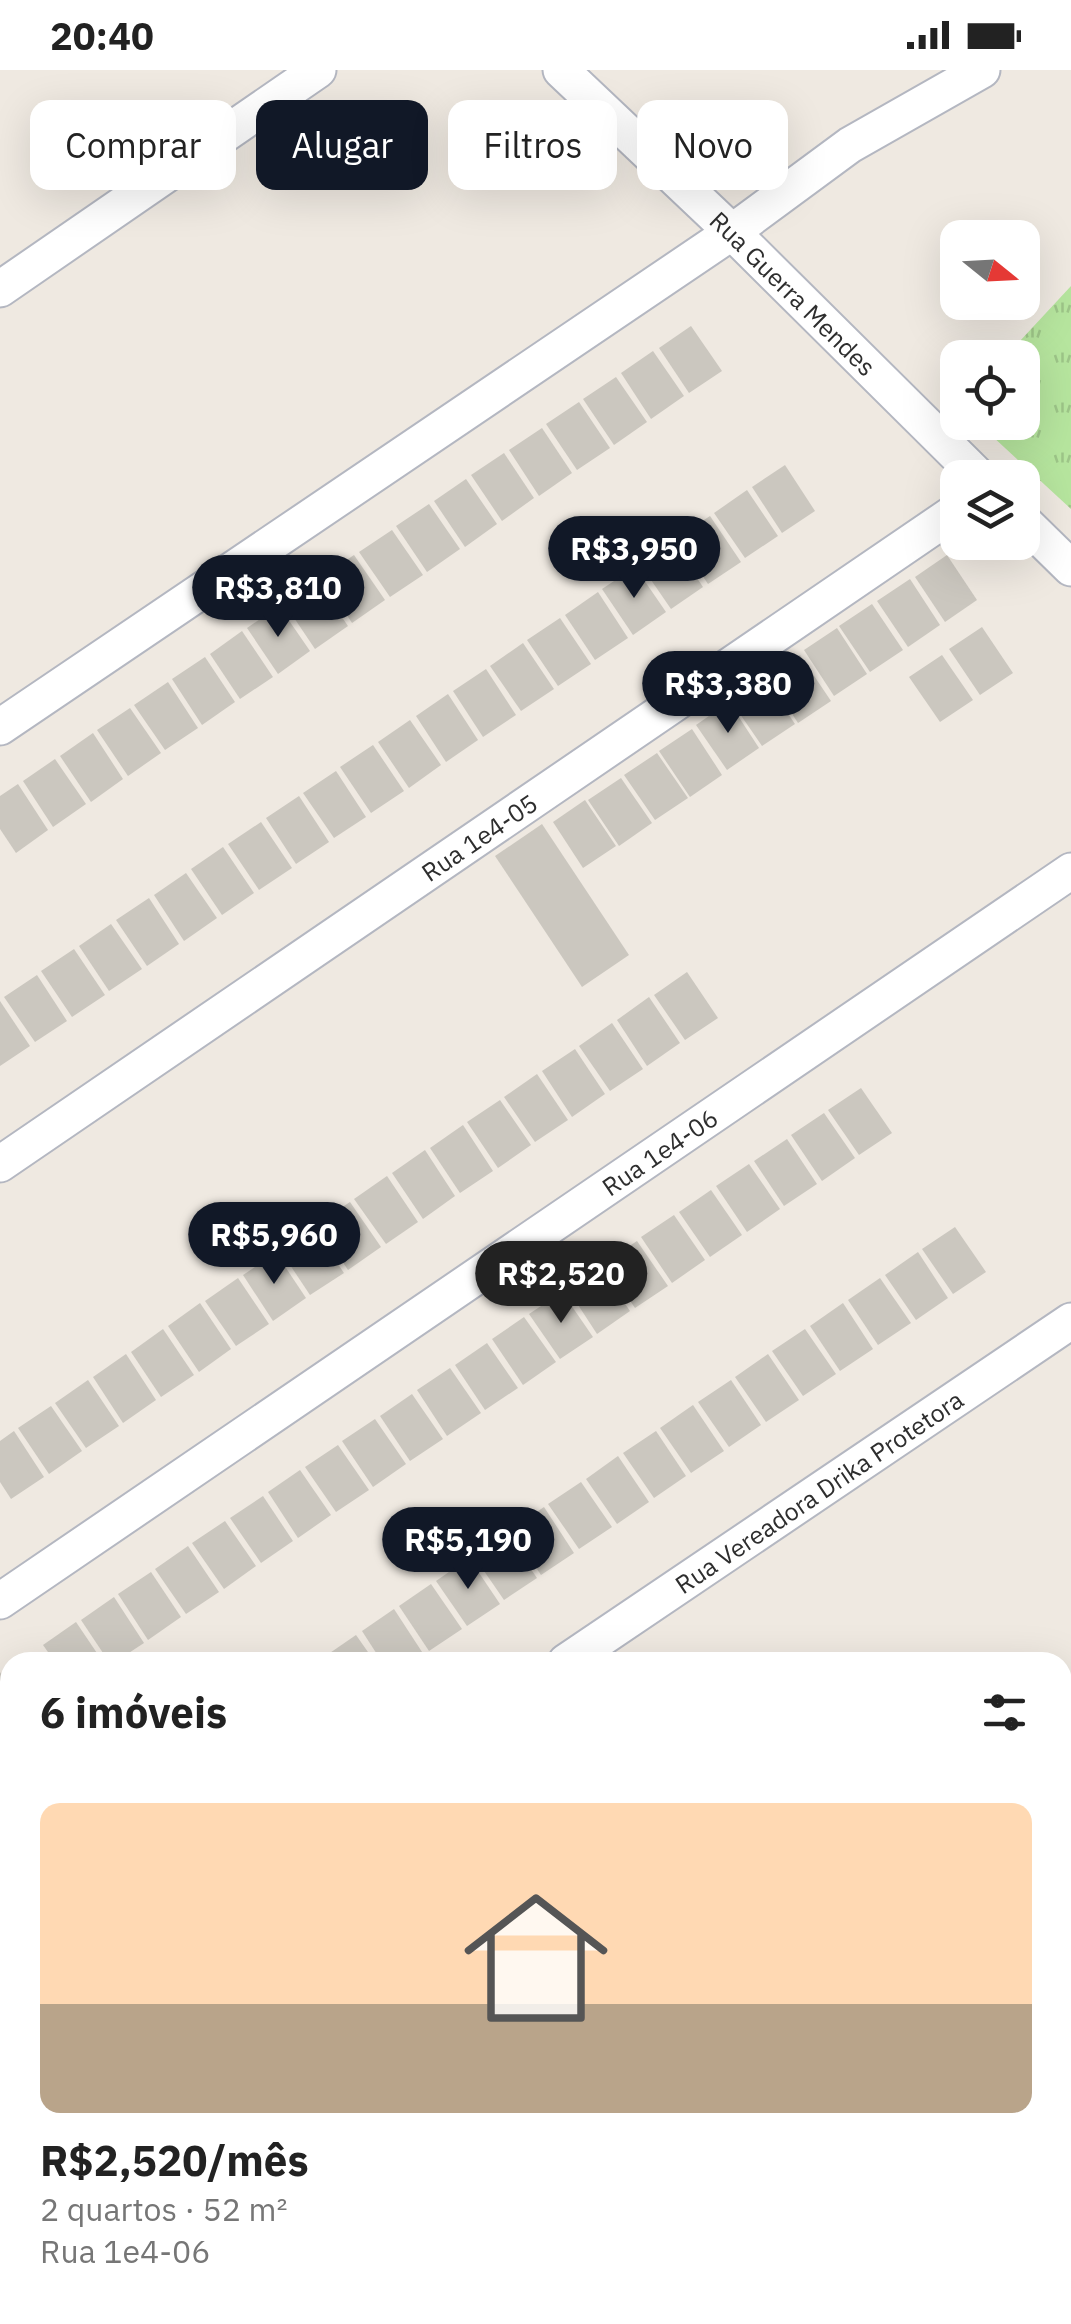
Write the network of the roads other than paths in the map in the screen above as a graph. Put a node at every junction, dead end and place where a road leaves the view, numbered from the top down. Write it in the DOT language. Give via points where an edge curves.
graph roads {
  1 [pos="318,70"];
  2 [pos="561,70"];
  3 [pos="982,70"];
  4 [pos="732,232"];
  5 [pos="0,289"];
  6 [pos="962,460"];
  7 [pos="940,522"];
  8 [pos="1040,538"];
  9 [pos="1071,568"];
  10 [pos="0,727"];
  11 [pos="1071,871"];
  12 [pos="0,1164"];
  13 [pos="1071,1321"];
  14 [pos="0,1601"];
  15 [pos="581,1652"];
  1 -- 5 [label="street"];
  2 -- 4 [label="street, Rua Guerra Mendes"];
  3 -- 4 [label="street" via="850,145"];
  4 -- 6 [label="street, Rua Guerra Mendes"];
  4 -- 10 [label="street"];
  7 -- 12 [label="street, Rua 1e4-05"];
  8 -- 9 [label="street"];
  11 -- 14 [label="street, Rua 1e4-06"];
  13 -- 15 [label="street, Rua Vereadora Drika Protetora"];
}
